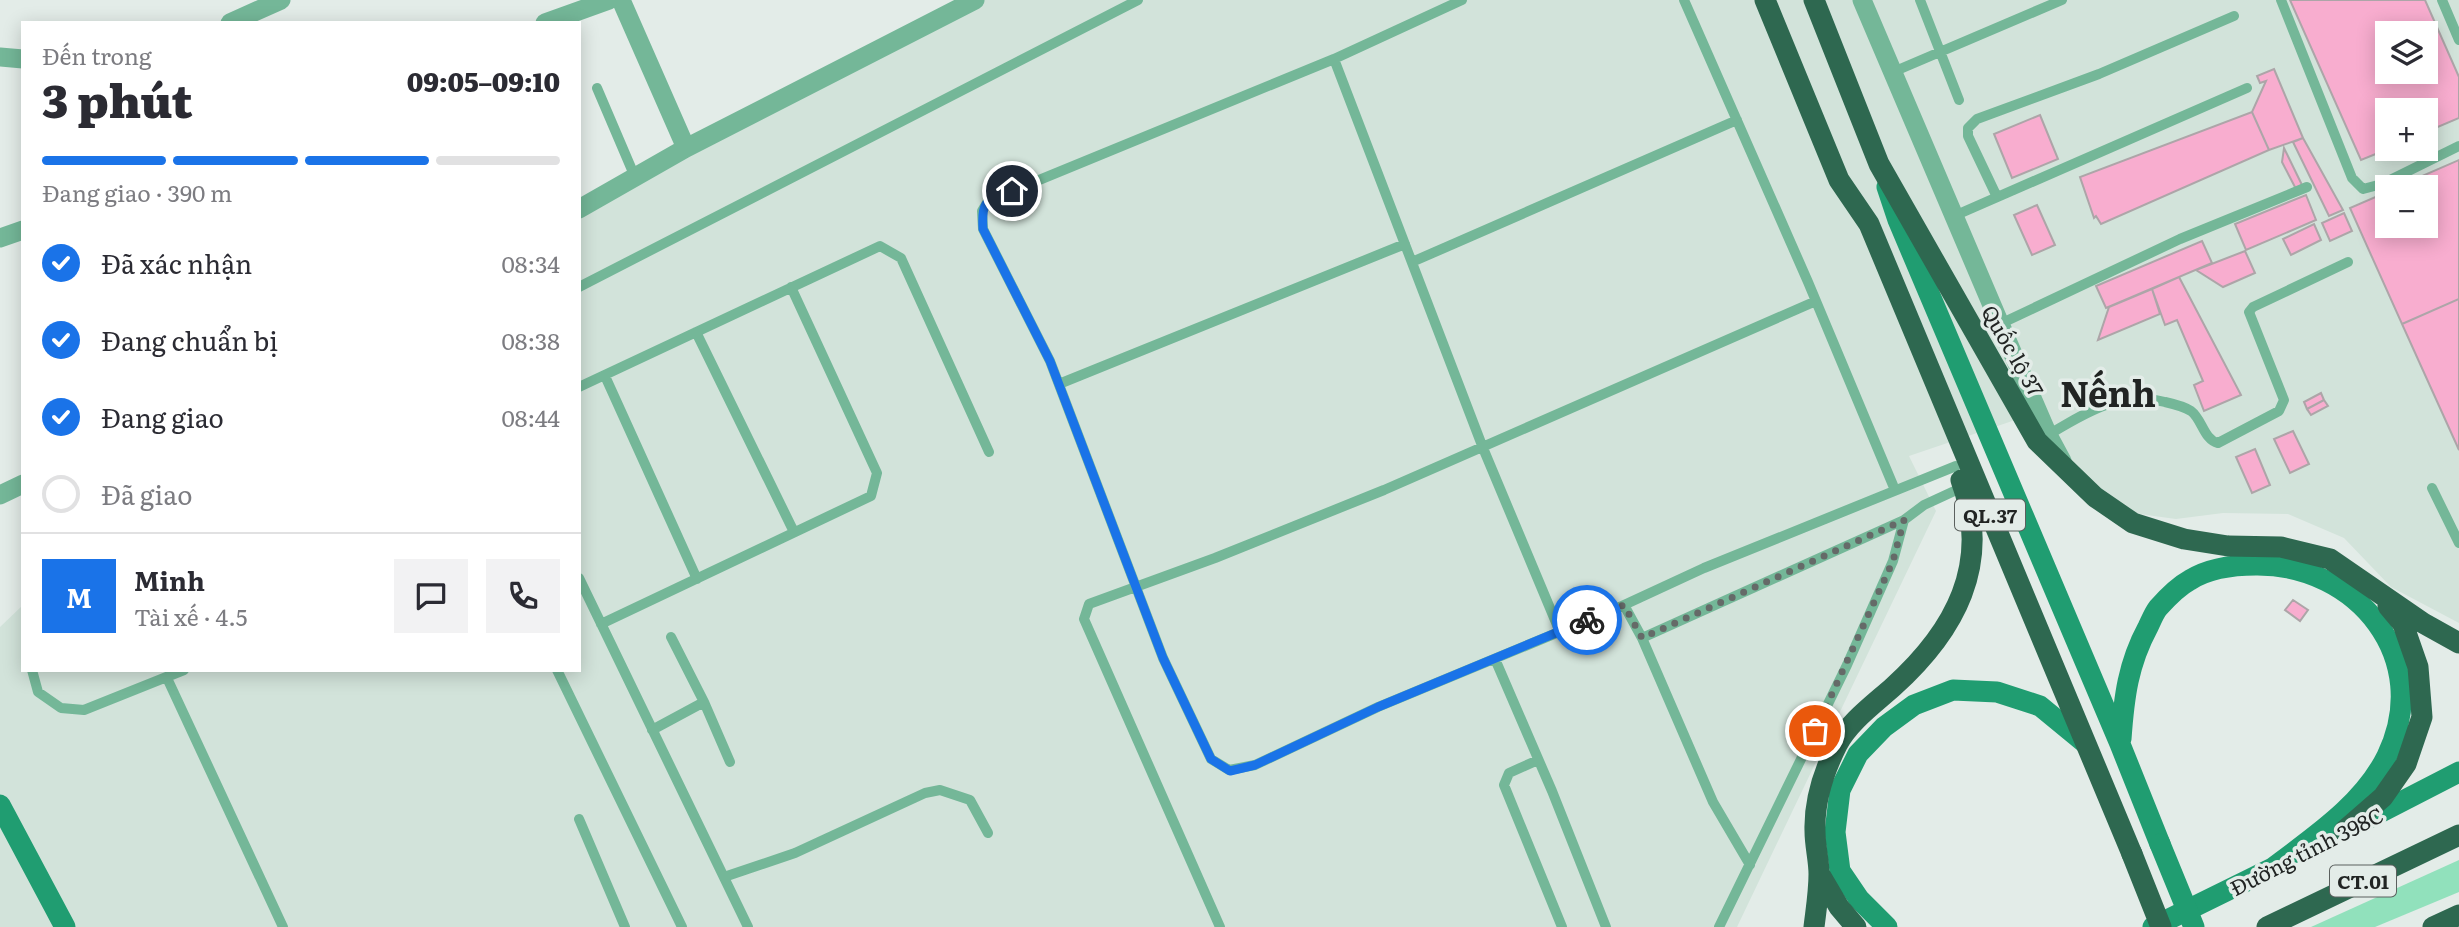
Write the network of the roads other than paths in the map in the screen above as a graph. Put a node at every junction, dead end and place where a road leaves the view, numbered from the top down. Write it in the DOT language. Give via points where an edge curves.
graph roads {
  1 [pos="281,0"];
  2 [pos="609,0"];
  3 [pos="621,0"];
  4 [pos="975,0"];
  5 [pos="1138,0"];
  6 [pos="1462,0"];
  7 [pos="1684,0"];
  8 [pos="1765,0"];
  9 [pos="1814,0"];
  10 [pos="1862,0"];
  11 [pos="1920,0"];
  12 [pos="2062,0"];
  13 [pos="2281,0"];
  14 [pos="2442,0"];
  15 [pos="2234,16"];
  16 [pos="238,21"];
  17 [pos="551,21"];
  18 [pos="2459,40"];
  19 [pos="1942,52"];
  20 [pos="0,57"];
  21 [pos="21,59"];
  22 [pos="1334,59"];
  23 [pos="1893,72"];
  24 [pos="597,88"];
  25 [pos="2247,88"];
  26 [pos="1959,100"];
  27 [pos="1737,120"];
  28 [pos="2459,146"];
  29 [pos="686,148"];
  30 [pos="1879,164"];
  31 [pos="635,177"];
  32 [pos="1839,180"];
  33 [pos="2308,187"];
  34 [pos="1997,197"];
  35 [pos="581,208"];
  36 [pos="1954,216"];
  37 [pos="21,231"];
  38 [pos="0,238"];
  39 [pos="1405,244"];
  40 [pos="1412,262"];
  41 [pos="2348,262"];
  42 [pos="581,286"];
  43 [pos="791,287"];
  44 [pos="1816,301"];
  45 [pos="2000,324"];
  46 [pos="696,332"];
  47 [pos="605,376"];
  48 [pos="1059,384"];
  49 [pos="581,386"];
  50 [pos="2048,435"];
  51 [pos="1483,448"];
  52 [pos="989,452"];
  53 [pos="1956,466"];
  54 [pos="2065,468"];
  55 [pos="21,485"];
  56 [pos="1964,487"];
  57 [pos="2432,488"];
  58 [pos="1895,490"];
  59 [pos="0,495"];
  60 [pos="1904,520"];
  61 [pos="794,532"];
  62 [pos="2459,543"];
  63 [pos="697,579"];
  64 [pos="581,582"];
  65 [pos="1136,586"];
  66 [pos="2373,587"];
  67 [pos="1624,605"];
  68 [pos="601,624"];
  69 [pos="1560,632"];
  70 [pos="671,637"];
  71 [pos="1642,638"];
  72 [pos="2459,643"];
  73 [pos="1495,659"];
  74 [pos="33,672"];
  75 [pos="180,672"];
  76 [pos="558,672"];
  77 [pos="167,678"];
  78 [pos="704,702"];
  79 [pos="652,730"];
  80 [pos="2085,743"];
  81 [pos="2120,744"];
  82 [pos="1538,760"];
  83 [pos="730,762"];
  84 [pos="2459,772"];
  85 [pos="0,806"];
  86 [pos="579,820"];
  87 [pos="2344,831"];
  88 [pos="988,832"];
  89 [pos="2459,835"];
  90 [pos="1750,864"];
  91 [pos="2270,870"];
  92 [pos="1819,873"];
  93 [pos="724,877"];
  94 [pos="2459,915"];
  95 [pos="2155,926"];
  96 [pos="65,927"];
  97 [pos="283,927"];
  98 [pos="625,927"];
  99 [pos="682,927"];
  100 [pos="748,927"];
  101 [pos="1220,927"];
  102 [pos="1562,927"];
  103 [pos="1605,927"];
  104 [pos="1719,927"];
  105 [pos="1814,927"];
  106 [pos="1856,927"];
  107 [pos="1887,927"];
  108 [pos="2194,927"];
  109 [pos="2267,927"];
  110 [pos="2433,927"];
  1 -- 16 [label="street"];
  2 -- 17 [label="street"];
  3 -- 29 [label="street"];
  4 -- 29 [label="street"];
  5 -- 42 [label="lane"];
  6 -- 22 [label="lane"];
  7 -- 27 [label="lane"];
  8 -- 32 [label="highway, QL.37"];
  9 -- 30 [label="highway, Quốc lộ 37"];
  10 -- 23 [label="street"];
  11 -- 19 [label="lane"];
  12 -- 19 [label="lane"];
  13 -- 28 [label="lane" via="2352,178 2363,188 2382,184"];
  14 -- 18 [label="lane"];
  15 -- 34 [label="lane" via="2099,74 1977,119 1968,128 1968,136"];
  19 -- 23 [label="lane"];
  19 -- 26 [label="lane"];
  20 -- 21 [label="street"];
  22 -- 39 [label="lane"];
  22 -- 48 [label="lane" via="988,201 982,211 983,229"];
  23 -- 36 [label="street"];
  24 -- 31 [label="lane"];
  25 -- 34 [label="lane"];
  27 -- 40 [label="lane"];
  27 -- 44 [label="lane"];
  29 -- 31 [label="street"];
  30 -- 54 [label="highway, Quốc lộ 37" via="2038,441"];
  30 -- 81 [label="main road" via="1898,220"];
  31 -- 35 [label="street"];
  32 -- 53 [label="highway"];
  32 -- 80 [label="highway, QL.37" via="1868,225"];
  33 -- 45 [label="lane" via="2180,239"];
  34 -- 36 [label="lane"];
  36 -- 45 [label="street"];
  37 -- 38 [label="street"];
  39 -- 40 [label="lane"];
  39 -- 48 [label="lane"];
  40 -- 51 [label="lane"];
  41 -- 50 [label="lane" via="2249,312 2284,400 2279,411 2252,427 2214,443 2186,408 2152,399 2129,399 2103,404"];
  43 -- 46 [label="lane"];
  43 -- 52 [label="lane" via="880,246 901,258"];
  43 -- 61 [label="lane" via="877,473 871,496"];
  44 -- 51 [label="lane"];
  44 -- 58 [label="lane"];
  45 -- 50 [label="street"];
  46 -- 47 [label="lane"];
  46 -- 61 [label="lane"];
  47 -- 49 [label="lane"];
  47 -- 63 [label="lane"];
  48 -- 65 [label="lane"];
  50 -- 54 [label="street"];
  51 -- 65 [label="lane"];
  51 -- 69 [label="lane"];
  53 -- 56 [label="highway"];
  53 -- 58 [label="lane"];
  54 -- 66 [label="highway, Quốc lộ 37" via="2095,497 2133,523 2184,539 2281,547 2330,559"];
  55 -- 59 [label="street"];
  56 -- 60 [label="lane" via="1924,505"];
  56 -- 92 [label="highway" via="1974,545 1966,586 1949,624 1839,742 1821,784 1815,830"];
  57 -- 62 [label="lane"];
  58 -- 67 [label="lane"];
  60 -- 71 [label="lane"];
  60 -- 90 [label="lane" via="1893,561 1852,653"];
  61 -- 63 [label="lane"];
  63 -- 68 [label="lane"];
  64 -- 68 [label="lane"];
  65 -- 73 [label="lane" via="1163,658 1211,759 1230,771 1255,765"];
  65 -- 101 [label="lane" via="1089,604 1084,619"];
  66 -- 72 [label="highway, Quốc lộ 37"];
  66 -- 87 [label="highway" via="2403,624 2418,667 2422,717 2406,764 2383,797"];
  67 -- 69 [label="lane"];
  67 -- 71 [label="lane"];
  68 -- 79 [label="lane"];
  69 -- 73 [label="lane"];
  70 -- 78 [label="lane"];
  71 -- 90 [label="lane" via="1713,802"];
  73 -- 82 [label="lane"];
  74 -- 77 [label="lane" via="38,692 61,708 83,710"];
  75 -- 77 [label="lane"];
  76 -- 99 [label="lane"];
  77 -- 97 [label="lane"];
  78 -- 79 [label="lane"];
  78 -- 83 [label="lane"];
  79 -- 93 [label="lane"];
  80 -- 95 [label="highway, QL.37, bridge" via="2132,854"];
  80 -- 107 [label="main road" via="2040,706 1997,692 1953,690 1914,705 1884,726 1858,754 1840,790 1835,832 1840,871"];
  81 -- 91 [label="main road" via="2124,694 2135,651 2157,610 2189,580 2231,565 2277,565 2319,576 2357,598 2384,632 2400,672 2401,714 2387,756 2363,792"];
  81 -- 108 [label="main road, bridge"];
  82 -- 102 [label="lane" via="1509,772 1504,785"];
  82 -- 103 [label="lane"];
  84 -- 87 [label="main road, Đường tỉnh 398C"];
  85 -- 96 [label="main road"];
  86 -- 98 [label="lane"];
  87 -- 91 [label="main road, Đường tỉnh 398C"];
  88 -- 93 [label="lane" via="970,800 940,790 795,853"];
  89 -- 109 [label="highway, CT.01"];
  90 -- 104 [label="lane"];
  91 -- 95 [label="main road, Đường tỉnh 398C"];
  92 -- 105 [label="highway"];
  92 -- 106 [label="highway"];
  93 -- 100 [label="lane"];
  94 -- 110 [label="highway"];
}
